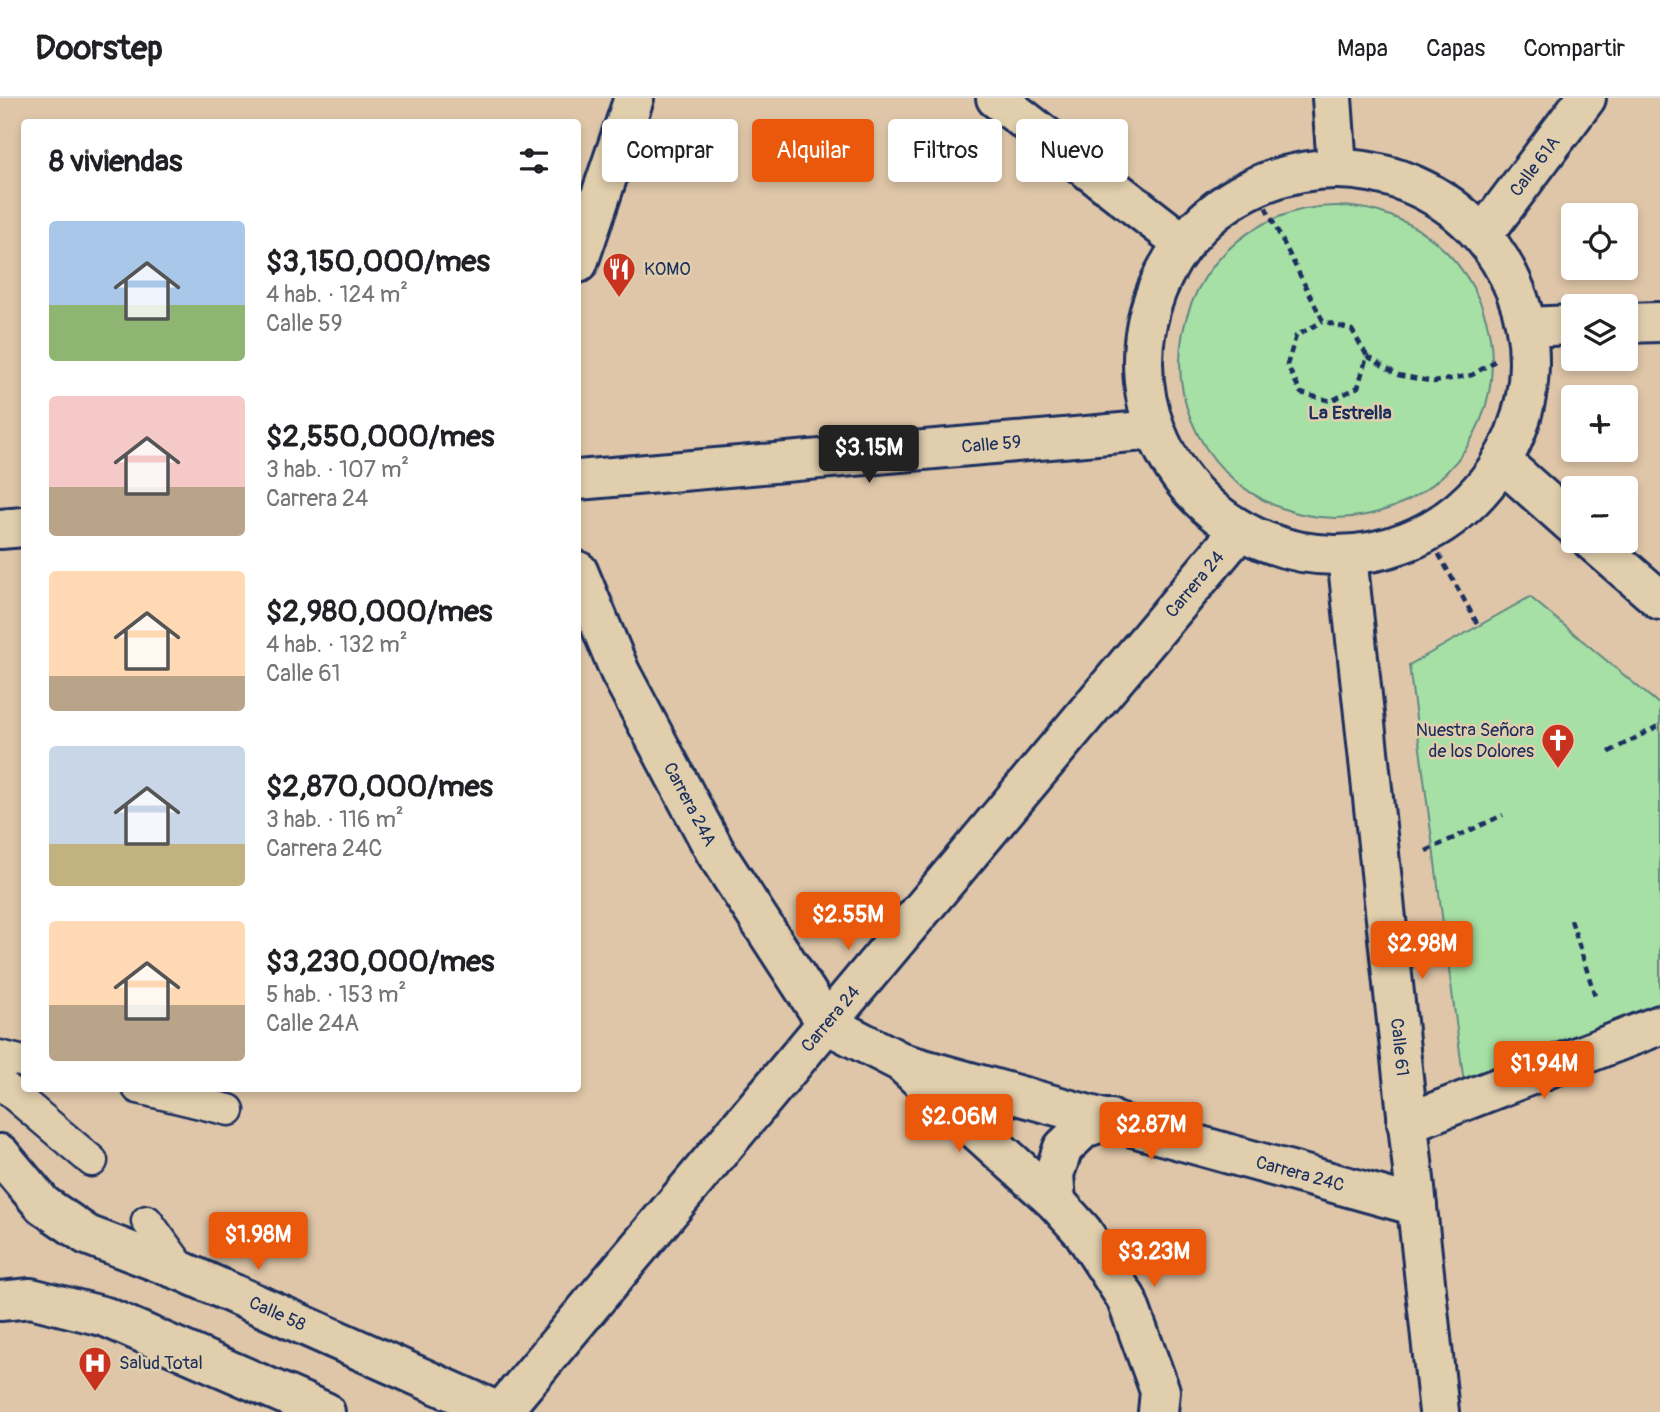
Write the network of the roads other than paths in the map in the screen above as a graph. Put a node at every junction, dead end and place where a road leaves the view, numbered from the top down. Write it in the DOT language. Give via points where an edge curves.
graph roads {
  1 [pos="634,98"];
  2 [pos="996,98"];
  3 [pos="1332,98"];
  4 [pos="1586,98"];
  5 [pos="1337,167"];
  6 [pos="1483,235"];
  7 [pos="1183,243"];
  8 [pos="581,254"];
  9 [pos="1660,321"];
  10 [pos="1638,322"];
  11 [pos="1561,326"];
  12 [pos="1526,327"];
  13 [pos="1155,430"];
  14 [pos="1501,461"];
  15 [pos="581,480"];
  16 [pos="1561,514"];
  17 [pos="21,527"];
  18 [pos="0,529"];
  19 [pos="1240,530"];
  20 [pos="1606,553"];
  21 [pos="1347,556"];
  22 [pos="581,578"];
  23 [pos="1660,600"];
  24 [pos="827,1024"];
  25 [pos="1660,1025"];
  26 [pos="0,1056"];
  27 [pos="21,1061"];
  28 [pos="901,1062"];
  29 [pos="0,1083"];
  30 [pos="155,1092"];
  31 [pos="229,1110"];
  32 [pos="1110,1119"];
  33 [pos="1407,1123"];
  34 [pos="0,1154"];
  35 [pos="92,1161"];
  36 [pos="1056,1202"];
  37 [pos="1417,1206"];
  38 [pos="147,1221"];
  39 [pos="184,1272"];
  40 [pos="0,1301"];
  41 [pos="325,1412"];
  42 [pos="500,1412"];
  43 [pos="1158,1412"];
  44 [pos="1439,1412"];
  1 -- 8 [label="street"];
  2 -- 7 [label="street"];
  3 -- 5 [label="street"];
  4 -- 6 [label="street, Calle 61A"];
  5 -- 6 [label="street" via="1377,172 1416,185 1450,206"];
  5 -- 7 [label="street" via="1294,172 1255,186 1215,210"];
  6 -- 12 [label="street" via="1509,277"];
  7 -- 13 [label="street" via="1159,286 1146,334 1144,382"];
  9 -- 10 [label="street"];
  11 -- 12 [label="street"];
  12 -- 14 [label="street" via="1528,373 1520,419"];
  13 -- 15 [label="street, Calle 59"];
  13 -- 19 [label="street" via="1176,470 1205,504"];
  14 -- 16 [label="street"];
  14 -- 21 [label="street" via="1469,502 1427,533 1388,549"];
  17 -- 18 [label="street"];
  19 -- 21 [label="street" via="1274,545"];
  19 -- 24 [label="street, Carrera 24"];
  20 -- 23 [label="street"];
  21 -- 33 [label="street, Calle 61"];
  22 -- 24 [label="street, Carrera 24A" via="620,672 716,853"];
  24 -- 28 [label="street"];
  24 -- 42 [label="street, Carrera 24"];
  25 -- 33 [label="street"];
  26 -- 27 [label="lane"];
  28 -- 32 [label="street, Carrera 24C"];
  28 -- 36 [label="street"];
  29 -- 35 [label="lane"];
  30 -- 31 [label="lane"];
  32 -- 36 [label="street" via="1084,1128 1063,1148 1054,1174"];
  32 -- 37 [label="street, Carrera 24C"];
  33 -- 37 [label="street, Calle 61"];
  34 -- 39 [label="street, Calle 58" via="43,1205 87,1235"];
  36 -- 43 [label="street" via="1083,1232 1126,1298 1160,1391"];
  37 -- 44 [label="street, Calle 61"];
  38 -- 39 [label="lane"];
  39 -- 42 [label="street, Calle 58"];
  40 -- 41 [label="street" via="31,1298 106,1317"];
}
